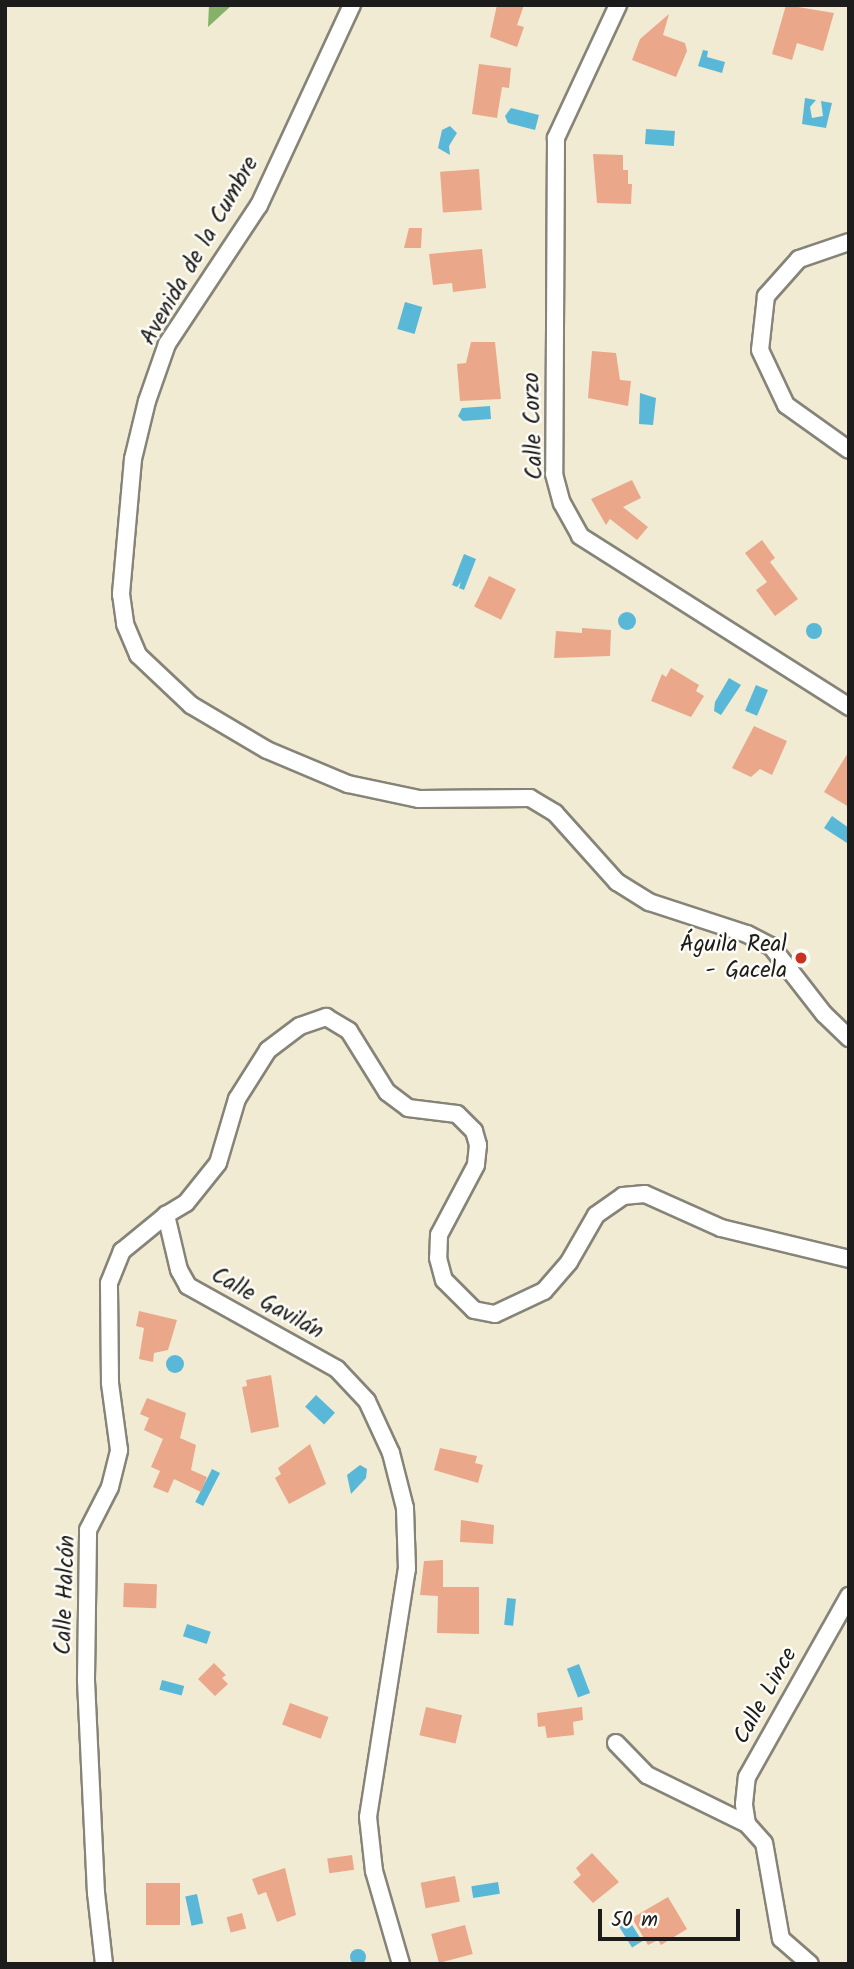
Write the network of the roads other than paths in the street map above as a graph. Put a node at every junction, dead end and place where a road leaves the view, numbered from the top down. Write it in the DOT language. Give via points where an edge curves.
graph roads {
  1 [pos="352,5"];
  2 [pos="618,5"];
  3 [pos="849,242"];
  4 [pos="849,450"];
  5 [pos="849,707"];
  6 [pos="849,1038"];
  7 [pos="166,1215"];
  8 [pos="849,1259"];
  9 [pos="849,1596"];
  10 [pos="616,1743"];
  11 [pos="747,1825"];
  12 [pos="104,1964"];
  13 [pos="401,1964"];
  14 [pos="810,1964"];
  1 -- 6 [label="street, Avenida de la Cumbre" via="259,205 167,344 147,401 133,459 121,594 125,624 138,655 191,705 267,750 348,784 419,799 530,798 555,813 617,882 649,902 771,946 824,1014"];
  2 -- 5 [label="street, Calle Corzo" via="555,138 554,474 562,503 580,536"];
  3 -- 4 [label="street" via="799,259 766,296 760,350 786,405"];
  7 -- 8 [label="street" via="186,1203 218,1163 237,1100 268,1049 300,1026 326,1017 349,1031 387,1093 408,1108 457,1114 474,1131 476,1165 439,1235 438,1258 444,1280 474,1310 495,1314 544,1291 569,1262 596,1214 623,1196 645,1194 682,1206 721,1228"];
  7 -- 12 [label="street, Calle Halcón" via="122,1251 109,1283 110,1383 119,1450 110,1487 88,1530 86,1679 96,1894"];
  7 -- 13 [label="street, Calle Gavilán" via="179,1270 188,1286 337,1369 368,1401 391,1453 405,1508 407,1569 368,1816 374,1871"];
  9 -- 11 [label="street, Calle Lince" via="747,1777"];
  10 -- 11 [label="street" via="647,1775"];
  11 -- 14 [label="street" via="764,1843 781,1939"];
}
